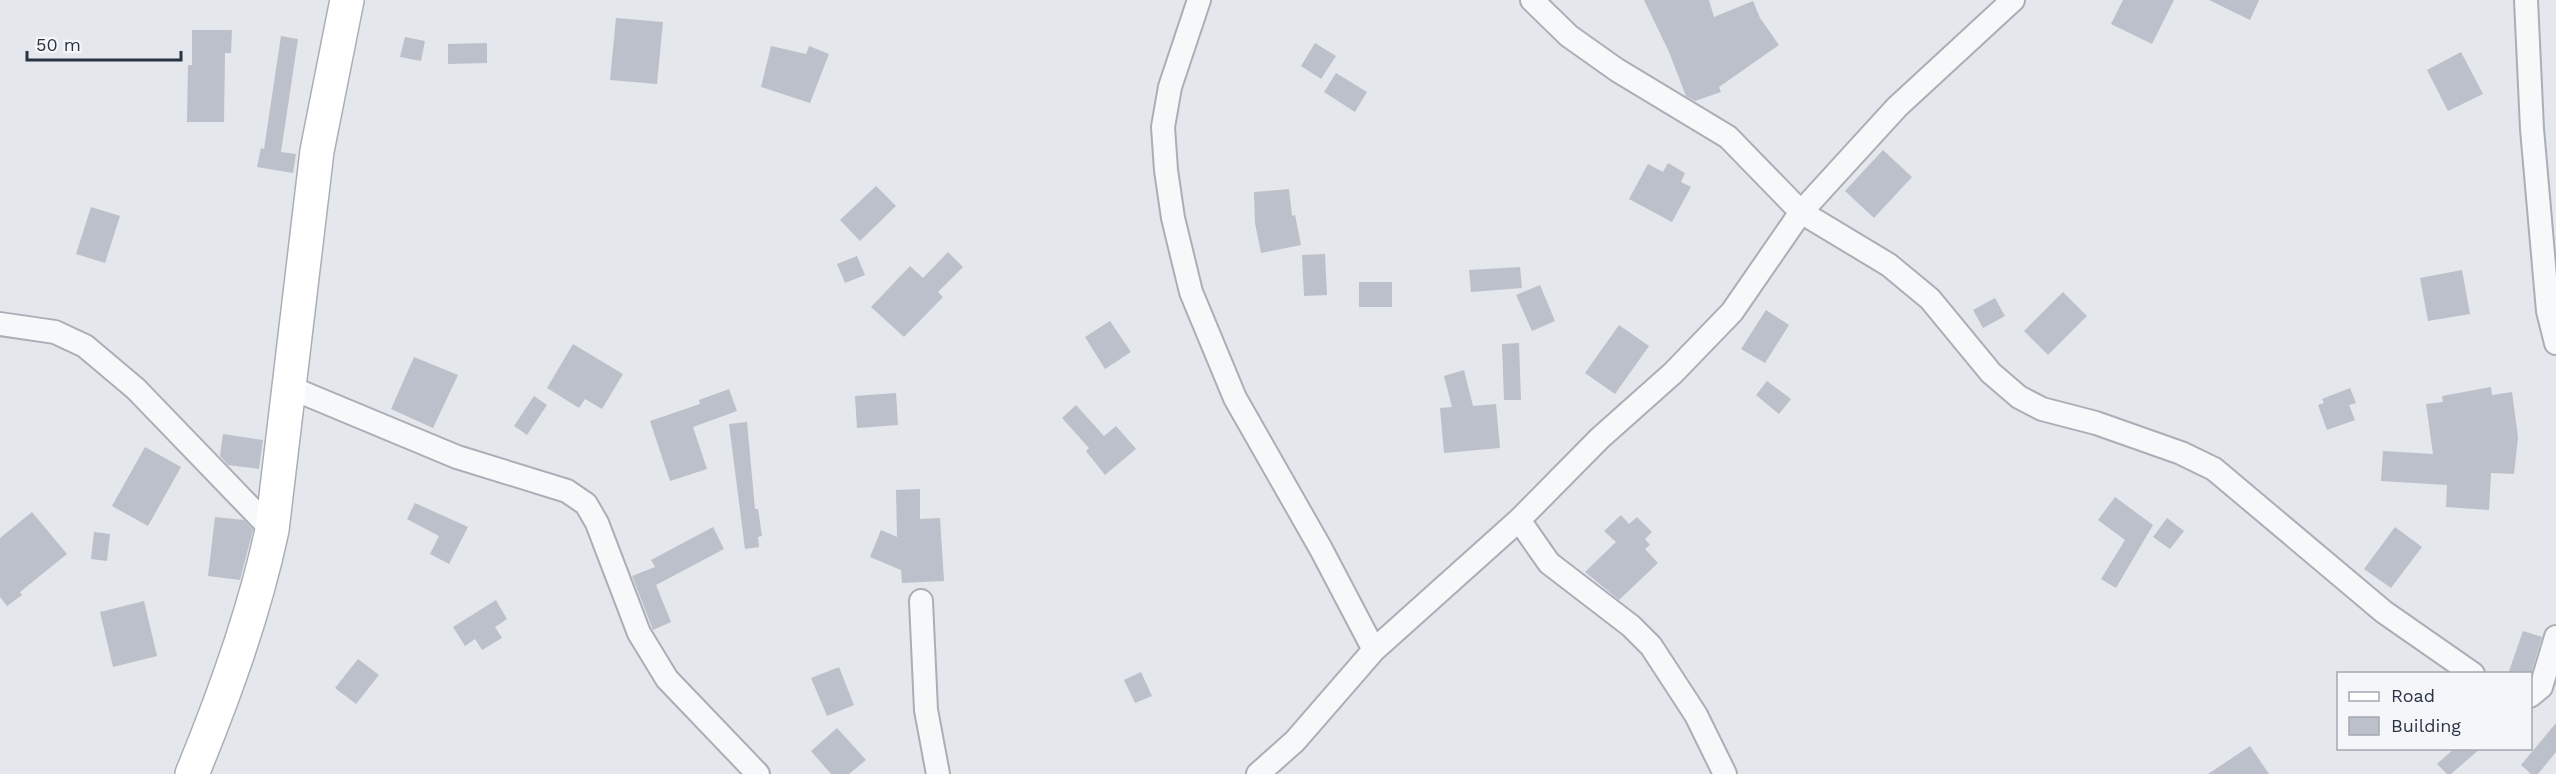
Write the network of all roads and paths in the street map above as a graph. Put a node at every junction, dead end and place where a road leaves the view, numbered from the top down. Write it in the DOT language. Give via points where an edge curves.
graph roads {
  1 [pos="347,0"];
  2 [pos="1199,0"];
  3 [pos="1532,0"];
  4 [pos="2013,0"];
  5 [pos="2526,0"];
  6 [pos="1801,212"];
  7 [pos="0,324"];
  8 [pos="2556,343"];
  9 [pos="289,387"];
  10 [pos="1519,520"];
  11 [pos="272,530"];
  12 [pos="921,601"];
  13 [pos="2556,637"];
  14 [pos="1374,650"];
  15 [pos="2471,672"];
  16 [pos="2532,694"];
  17 [pos="192,774"];
  18 [pos="758,774"];
  19 [pos="938,774"];
  20 [pos="1258,774"];
  21 [pos="1725,774"];
  1 -- 9 [label="main road" via="317,151"];
  2 -- 14 [label="street" via="1170,87 1163,127 1173,218 1191,292 1234,398"];
  3 -- 6 [label="street" via="1569,36 1617,70 1728,137"];
  4 -- 6 [label="street" via="1897,107"];
  5 -- 8 [label="street" via="2535,171 2548,311"];
  6 -- 10 [label="street" via="1732,312"];
  6 -- 15 [label="street" via="1889,265 1922,292 1991,373 2019,397 2042,409 2181,453 2214,470 2384,612"];
  7 -- 11 [label="street" via="55,332 85,346 136,389"];
  9 -- 11 [label="main road"];
  9 -- 18 [label="street" via="457,457 567,491 586,504 639,633 667,679"];
  10 -- 14 [label="street"];
  10 -- 21 [label="street" via="1549,563 1651,646 1696,715"];
  11 -- 17 [label="main road" via="259,591"];
  12 -- 19 [label="street" via="926,710"];
  13 -- 16 [label="street" via="2546,676"];
  14 -- 20 [label="street" via="1295,741"];
}
